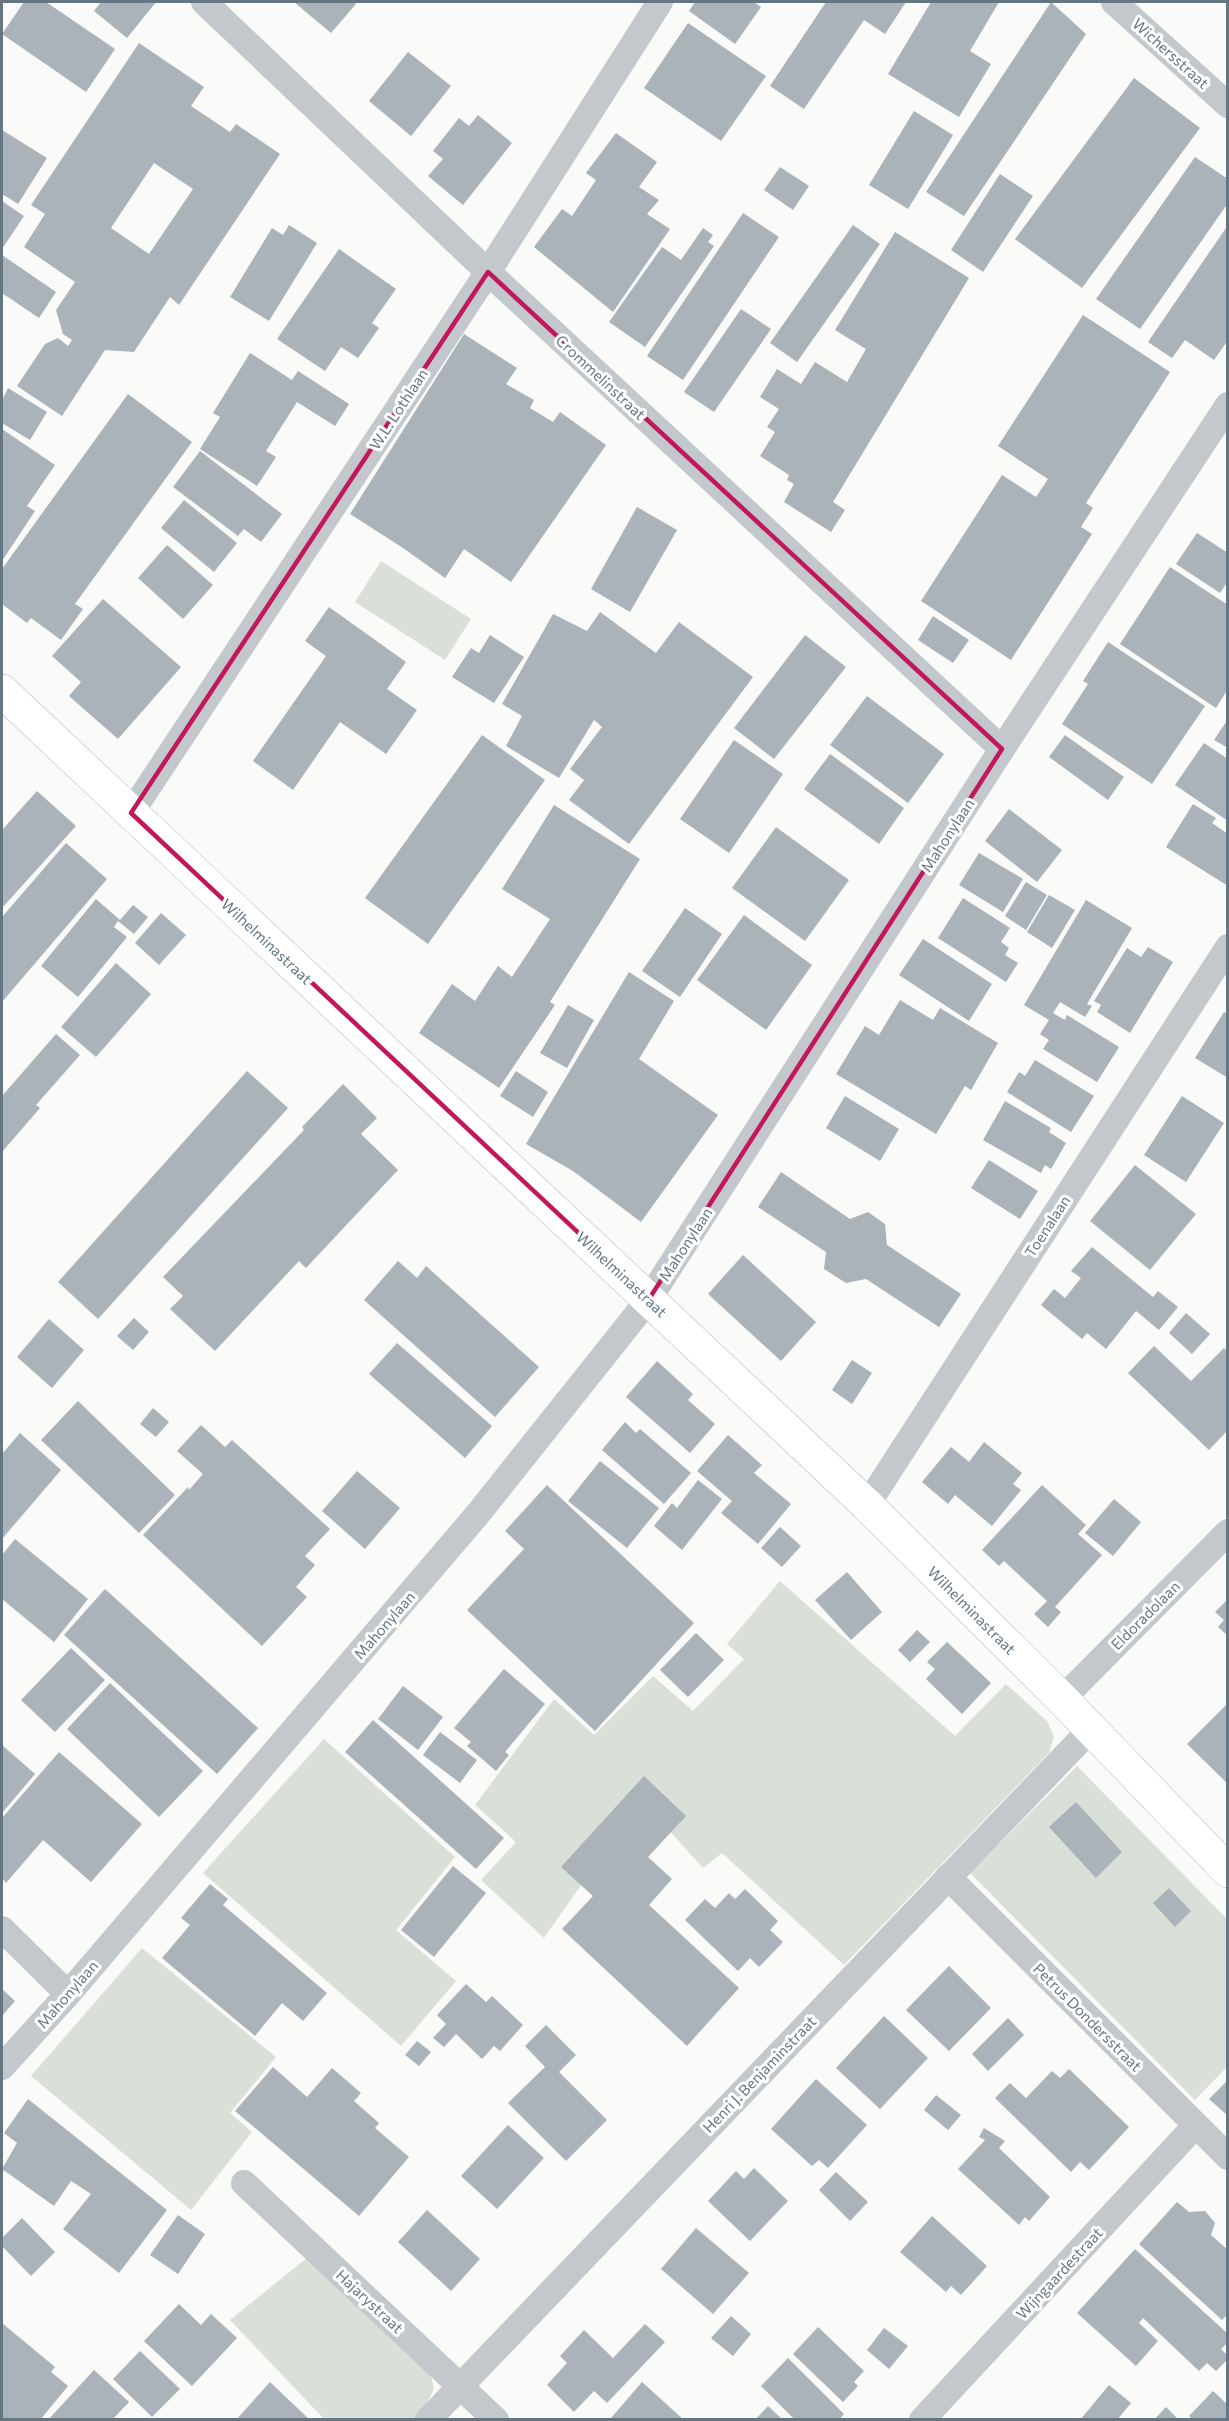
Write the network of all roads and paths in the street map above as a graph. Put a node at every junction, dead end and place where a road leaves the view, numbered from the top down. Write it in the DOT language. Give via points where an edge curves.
graph roads {
  1 [pos="204,2"];
  2 [pos="660,2"];
  3 [pos="1114,2"];
  4 [pos="1227,105"];
  5 [pos="488,272"];
  6 [pos="1227,405"];
  7 [pos="2,691"];
  8 [pos="1002,749"];
  9 [pos="131,813"];
  10 [pos="1225,955"];
  11 [pos="649,1299"];
  12 [pos="867,1505"];
  13 [pos="1227,1532"];
  14 [pos="1062,1699"];
  15 [pos="1091,1729"];
  16 [pos="1227,1871"];
  17 [pos="948,1877"];
  18 [pos="2,1929"];
  19 [pos="68,1994"];
  20 [pos="2,2067"];
  21 [pos="1196,2126"];
  22 [pos="1227,2157"];
  23 [pos="244,2183"];
  24 [pos="460,2385"];
  25 [pos="428,2420"];
  26 [pos="496,2420"];
  27 [pos="922,2420"];
  1 -- 5 [label="street, Crommelinstraat"];
  2 -- 5 [label="street, W.L. Lothlaan"];
  3 -- 4 [label="street, Wichersstraat"];
  5 -- 8 [label="street, Crommelinstraat"];
  5 -- 9 [label="street, W.L. Lothlaan"];
  6 -- 8 [label="street, Mahonylaan"];
  7 -- 9 [label="street, Wilhelminastraat"];
  8 -- 11 [label="street, Mahonylaan"];
  9 -- 11 [label="street, Wilhelminastraat"];
  10 -- 12 [label="street, Toenalaan"];
  11 -- 12 [label="street, Wilhelminastraat"];
  11 -- 19 [label="street, Mahonylaan" via="477,1515"];
  12 -- 14 [label="street, Wilhelminastraat"];
  13 -- 14 [label="street, Eldoradolaan"];
  14 -- 15 [label="street, Wilhelminastraat"];
  15 -- 16 [label="street, Wilhelminastraat"];
  15 -- 17 [label="street, Henri J. Benjaminstraat"];
  17 -- 21 [label="street, Petrus Dondersstraat"];
  17 -- 24 [label="street, Henri J. Benjaminstraat"];
  18 -- 19 [label="street"];
  19 -- 20 [label="street, Mahonylaan"];
  21 -- 22 [label="street, Petrus Dondersstraat"];
  21 -- 27 [label="street, Wijngaardestraat"];
  23 -- 24 [label="street, Hajarystraat"];
  24 -- 25 [label="street, Henri J. Benjaminstraat"];
  24 -- 26 [label="street, Hajarystraat"];
}
